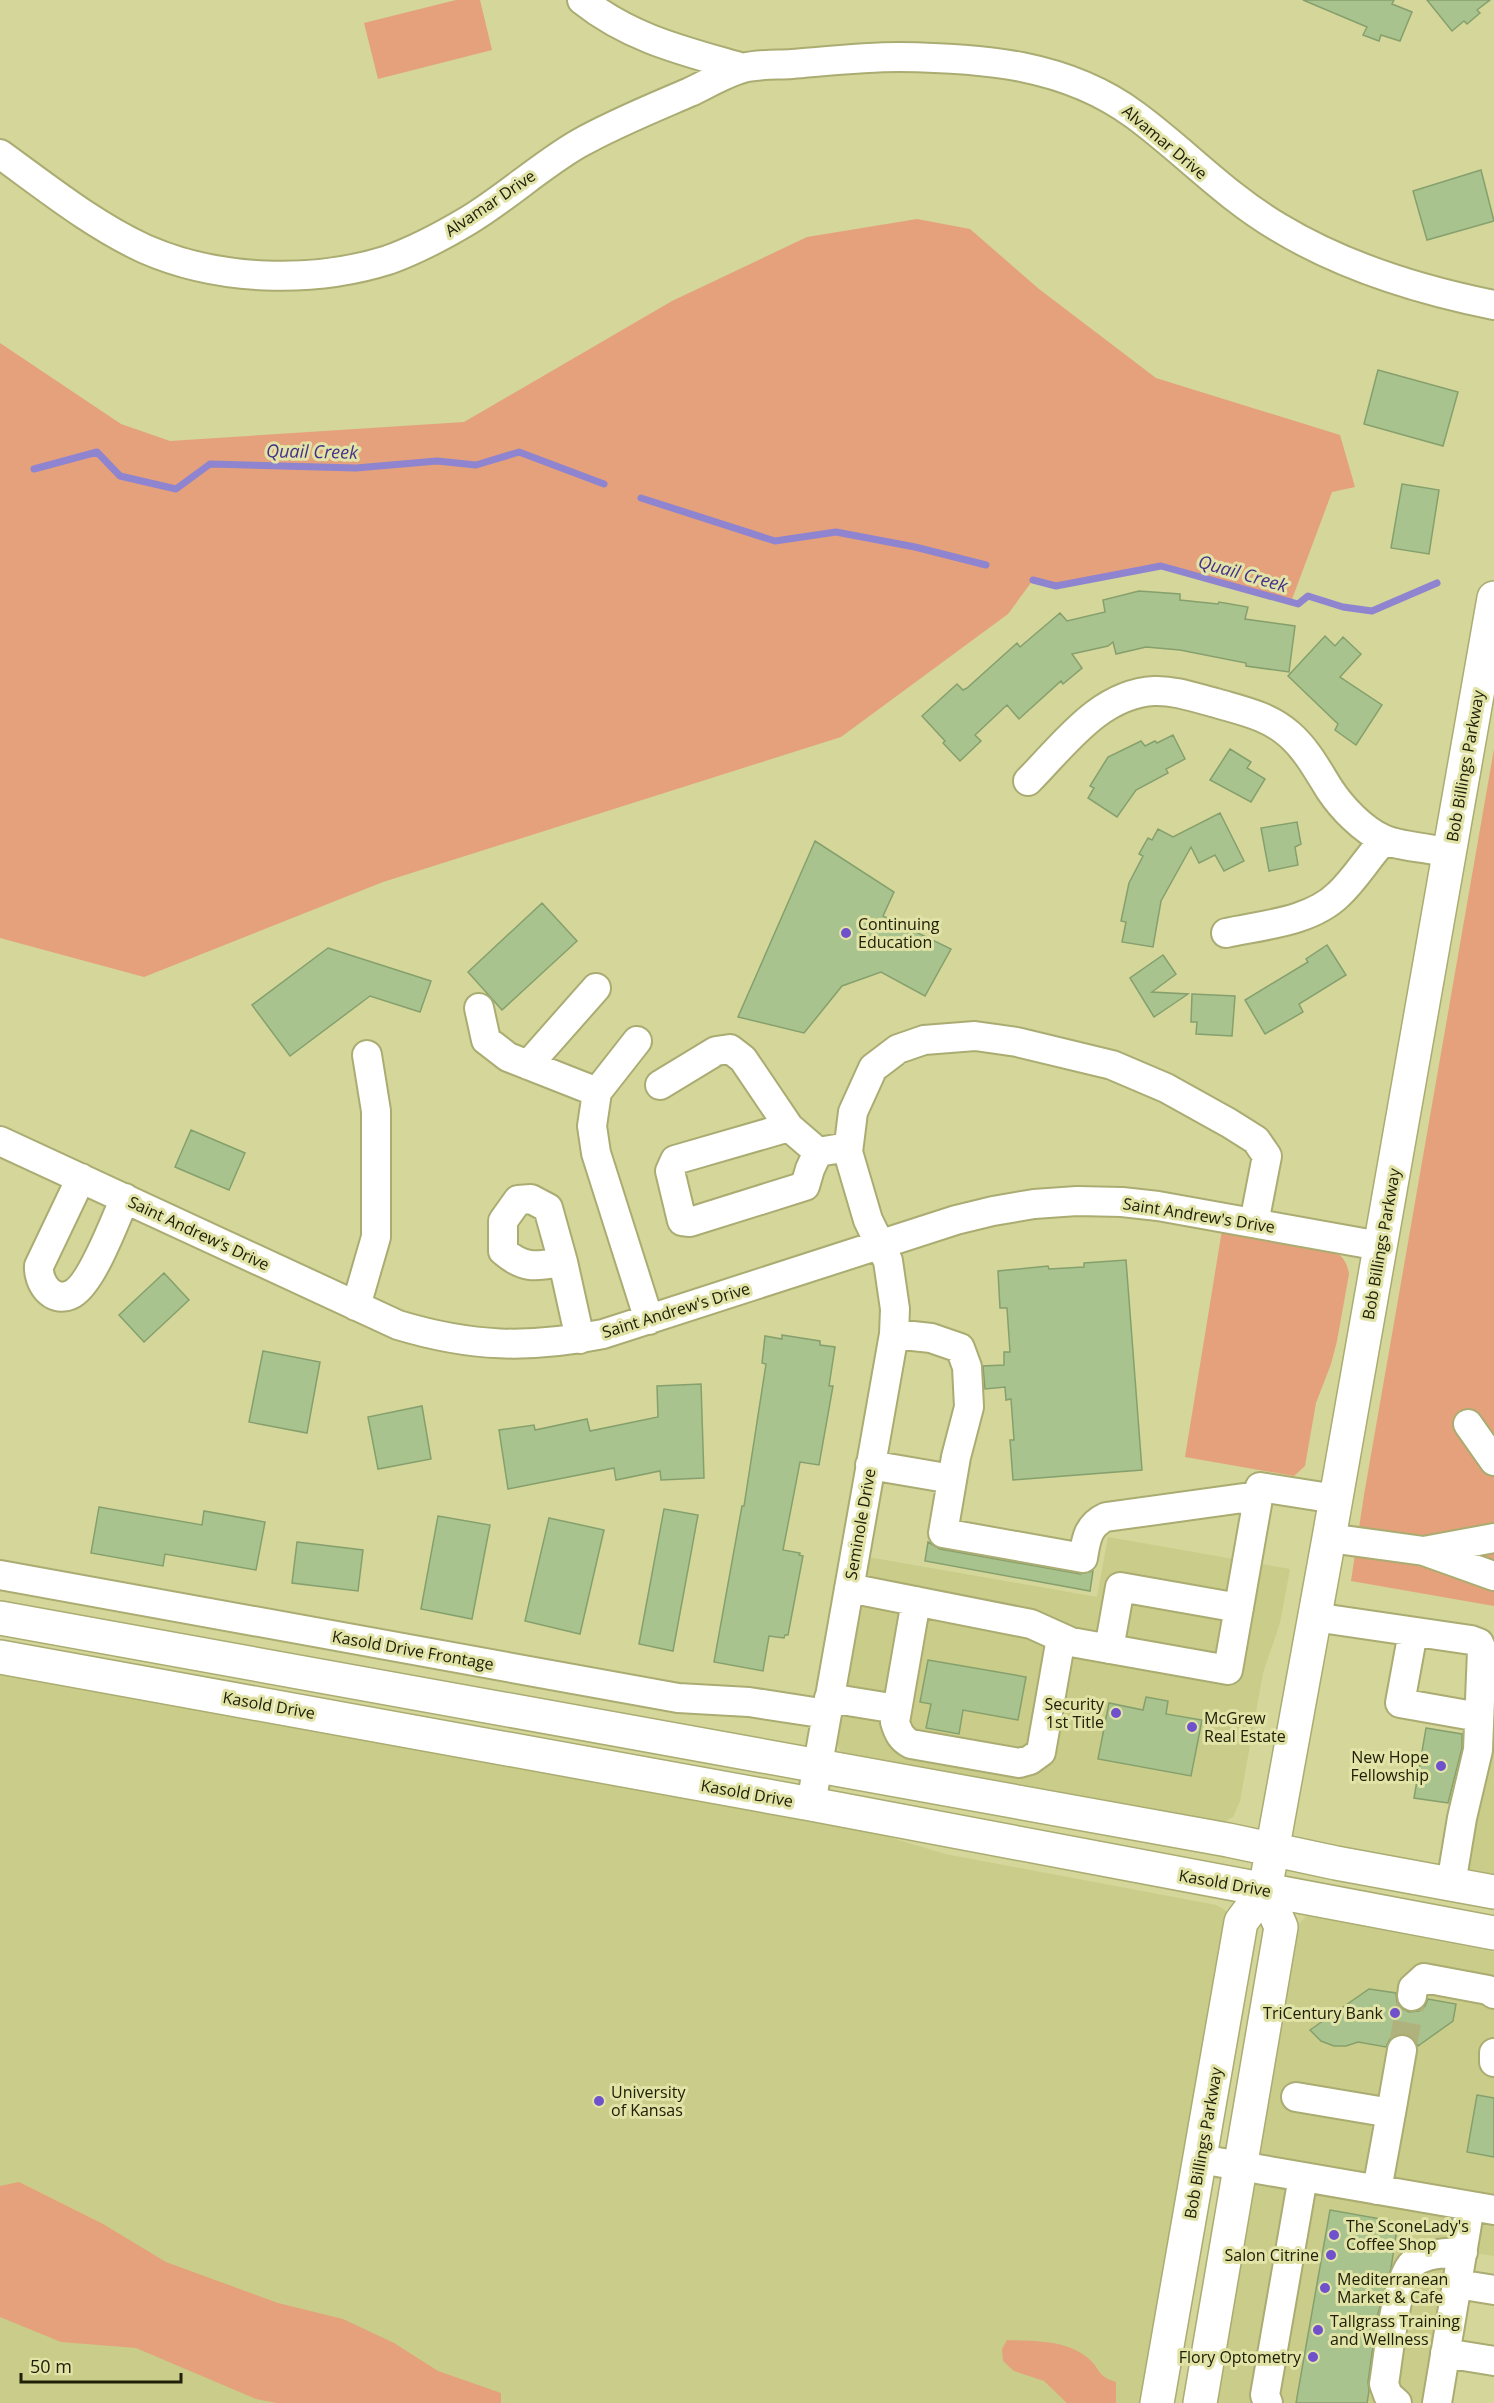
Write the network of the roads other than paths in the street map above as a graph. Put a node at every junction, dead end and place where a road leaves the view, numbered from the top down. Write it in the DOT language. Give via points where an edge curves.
graph roads {
  1 [pos="582,0"];
  2 [pos="743,68"];
  3 [pos="0,154"];
  4 [pos="1494,305"];
  5 [pos="1494,598"];
  6 [pos="1028,781"];
  7 [pos="1384,840"];
  8 [pos="1449,852"];
  9 [pos="1226,933"];
  10 [pos="596,988"];
  11 [pos="479,1008"];
  12 [pos="637,1041"];
  13 [pos="367,1055"];
  14 [pos="528,1065"];
  15 [pos="660,1085"];
  16 [pos="597,1092"];
  17 [pos="789,1127"];
  18 [pos="0,1141"];
  19 [pos="848,1147"];
  20 [pos="818,1152"];
  21 [pos="81,1178"];
  22 [pos="125,1198"];
  23 [pos="1254,1223"];
  24 [pos="881,1245"];
  25 [pos="1380,1246"];
  26 [pos="563,1263"];
  27 [pos="356,1306"];
  28 [pos="649,1320"];
  29 [pos="894,1334"];
  30 [pos="579,1339"];
  31 [pos="1468,1424"];
  32 [pos="1494,1461"];
  33 [pos="870,1465"];
  34 [pos="952,1479"];
  35 [pos="1258,1496"];
  36 [pos="1336,1499"];
  37 [pos="1329,1538"];
  38 [pos="1494,1538"];
  39 [pos="1424,1551"];
  40 [pos="0,1575"];
  41 [pos="1494,1576"];
  42 [pos="849,1588"];
  43 [pos="916,1601"];
  44 [pos="1239,1608"];
  45 [pos="1314,1617"];
  46 [pos="0,1618"];
  47 [pos="1413,1632"];
  48 [pos="1061,1638"];
  49 [pos="1109,1649"];
  50 [pos="0,1656"];
  51 [pos="828,1706"];
  52 [pos="897,1709"];
  53 [pos="1479,1718"];
  54 [pos="817,1767"];
  55 [pos="811,1804"];
  56 [pos="1272,1850"];
  57 [pos="1451,1884"];
  58 [pos="1265,1890"];
  59 [pos="1494,1892"];
  60 [pos="1494,1933"];
  61 [pos="1494,1994"];
  62 [pos="1412,1996"];
  63 [pos="1402,2050"];
  64 [pos="1494,2054"];
  65 [pos="1494,2062"];
  66 [pos="1296,2097"];
  67 [pos="1391,2113"];
  68 [pos="1200,2159"];
  69 [pos="1240,2166"];
  70 [pos="1303,2177"];
  71 [pos="1377,2190"];
  72 [pos="1482,2208"];
  73 [pos="1463,2252"];
  74 [pos="1457,2284"];
  75 [pos="1494,2290"];
  76 [pos="1445,2352"];
  77 [pos="1494,2361"];
  78 [pos="1157,2403"];
  79 [pos="1200,2403"];
  80 [pos="1268,2403"];
  81 [pos="1397,2403"];
  82 [pos="1437,2403"];
  1 -- 2 [label="street, Alvamar Drive" via="643,38"];
  2 -- 3 [label="street, Alvamar Drive" via="579,144 471,218 411,251 330,273 240,273 170,258 103,226"];
  2 -- 4 [label="street, Alvamar Drive" via="847,59 937,58 1014,65 1065,77 1113,99 1278,228 1365,270 1447,296"];
  5 -- 8 [label="main road, Bob Billings Parkway"];
  6 -- 7 [label="street" via="1094,714 1113,702 1155,691 1177,693 1257,714 1277,724 1305,751 1336,798"];
  7 -- 8 [label="street"];
  7 -- 9 [label="street" via="1338,895 1321,908"];
  8 -- 25 [label="main road, Bob Billings Parkway"];
  10 -- 14 [label="street"];
  11 -- 14 [label="street" via="486,1040 508,1057"];
  12 -- 16 [label="street"];
  13 -- 27 [label="street" via="376,1111 376,1237"];
  14 -- 16 [label="street"];
  15 -- 17 [label="street" via="716,1051 730,1049 743,1059"];
  16 -- 28 [label="street" via="592,1126 596,1154"];
  17 -- 20 [label="street"];
  17 -- 20 [label="street" via="675,1160 670,1171 682,1221 690,1222 805,1186"];
  18 -- 21 [label="street, Saint Andrew's Drive"];
  19 -- 20 [label="street"];
  19 -- 23 [label="street" via="853,1112 873,1068 898,1049 947,1037 1017,1042 1112,1065 1166,1088 1256,1140 1267,1156"];
  19 -- 24 [label="street, Seminole Drive" via="868,1220"];
  21 -- 22 [label="street, Saint Andrew's Drive"];
  21 -- 22 [label="street" via="39,1266 39,1278 52,1293 70,1295 87,1281"];
  22 -- 27 [label="street, Saint Andrew's Drive"];
  23 -- 24 [label="street, Saint Andrew's Drive" via="1158,1206 1077,1201 993,1211"];
  23 -- 25 [label="street, Saint Andrew's Drive"];
  24 -- 28 [label="street, Saint Andrew's Drive"];
  24 -- 29 [label="street, Seminole Drive" via="893,1285"];
  25 -- 36 [label="main road, Bob Billings Parkway"];
  26 -- 30 [label="street"];
  27 -- 30 [label="street, Saint Andrew's Drive" via="398,1325 462,1341 530,1344"];
  28 -- 30 [label="street, Saint Andrew's Drive"];
  29 -- 33 [label="street, Seminole Drive"];
  29 -- 34 [label="street" via="931,1338 960,1347 967,1367 969,1407"];
  31 -- 32 [label="street"];
  33 -- 34 [label="street"];
  33 -- 42 [label="street, Seminole Drive"];
  34 -- 35 [label="street" via="943,1533 1083,1558 1087,1535 1095,1522 1106,1517"];
  35 -- 36 [label="street" via="1260,1486"];
  35 -- 44 [label="street"];
  36 -- 37 [label="main road, Bob Billings Parkway"];
  37 -- 39 [label="street"];
  37 -- 45 [label="main road, Bob Billings Parkway"];
  38 -- 39 [label="street"];
  39 -- 41 [label="street"];
  40 -- 51 [label="street, Kasold Drive Frontage" via="678,1698"];
  42 -- 43 [label="street"];
  42 -- 51 [label="street, Seminole Drive"];
  43 -- 48 [label="street" via="1030,1624"];
  43 -- 52 [label="street"];
  44 -- 49 [label="street" via="1228,1670"];
  44 -- 49 [label="street" via="1120,1587"];
  45 -- 47 [label="street"];
  45 -- 56 [label="main road, Bob Billings Parkway"];
  46 -- 54 [label="main road"];
  47 -- 53 [label="street" via="1479,1643"];
  47 -- 53 [label="street" via="1400,1703"];
  48 -- 49 [label="street"];
  48 -- 52 [label="street" via="1041,1752 1030,1760 1018,1763 910,1744 898,1732"];
  50 -- 55 [label="main road, Kasold Drive"];
  51 -- 52 [label="street, Kasold Drive Frontage"];
  51 -- 54 [label="street, Seminole Drive"];
  53 -- 57 [label="street" via="1478,1750"];
  54 -- 55 [label="street, Seminole Drive"];
  54 -- 56 [label="main road"];
  55 -- 58 [label="main road, Kasold Drive"];
  56 -- 57 [label="main road"];
  56 -- 58 [label="main road, Bob Billings Parkway"];
  57 -- 59 [label="main road"];
  58 -- 60 [label="main road, Kasold Drive"];
  58 -- 68 [label="main road, Bob Billings Parkway" via="1241,1922"];
  58 -- 69 [label="main road" via="1281,1927"];
  61 -- 62 [label="street" via="1424,1978 1413,1988"];
  63 -- 67 [label="street"];
  64 -- 65 [label="street"];
  66 -- 67 [label="street"];
  67 -- 71 [label="street"];
  68 -- 69 [label="street"];
  68 -- 78 [label="main road, Bob Billings Parkway"];
  69 -- 70 [label="street"];
  69 -- 79 [label="main road"];
  70 -- 71 [label="street"];
  70 -- 80 [label="street" via="1265,2394"];
  71 -- 72 [label="street"];
  72 -- 73 [label="street"];
  73 -- 74 [label="street"];
  73 -- 81 [label="street" via="1432,2255 1412,2264 1402,2280 1384,2384"];
  74 -- 75 [label="street"];
  74 -- 76 [label="street"];
  76 -- 77 [label="street"];
  76 -- 82 [label="street"];
}
